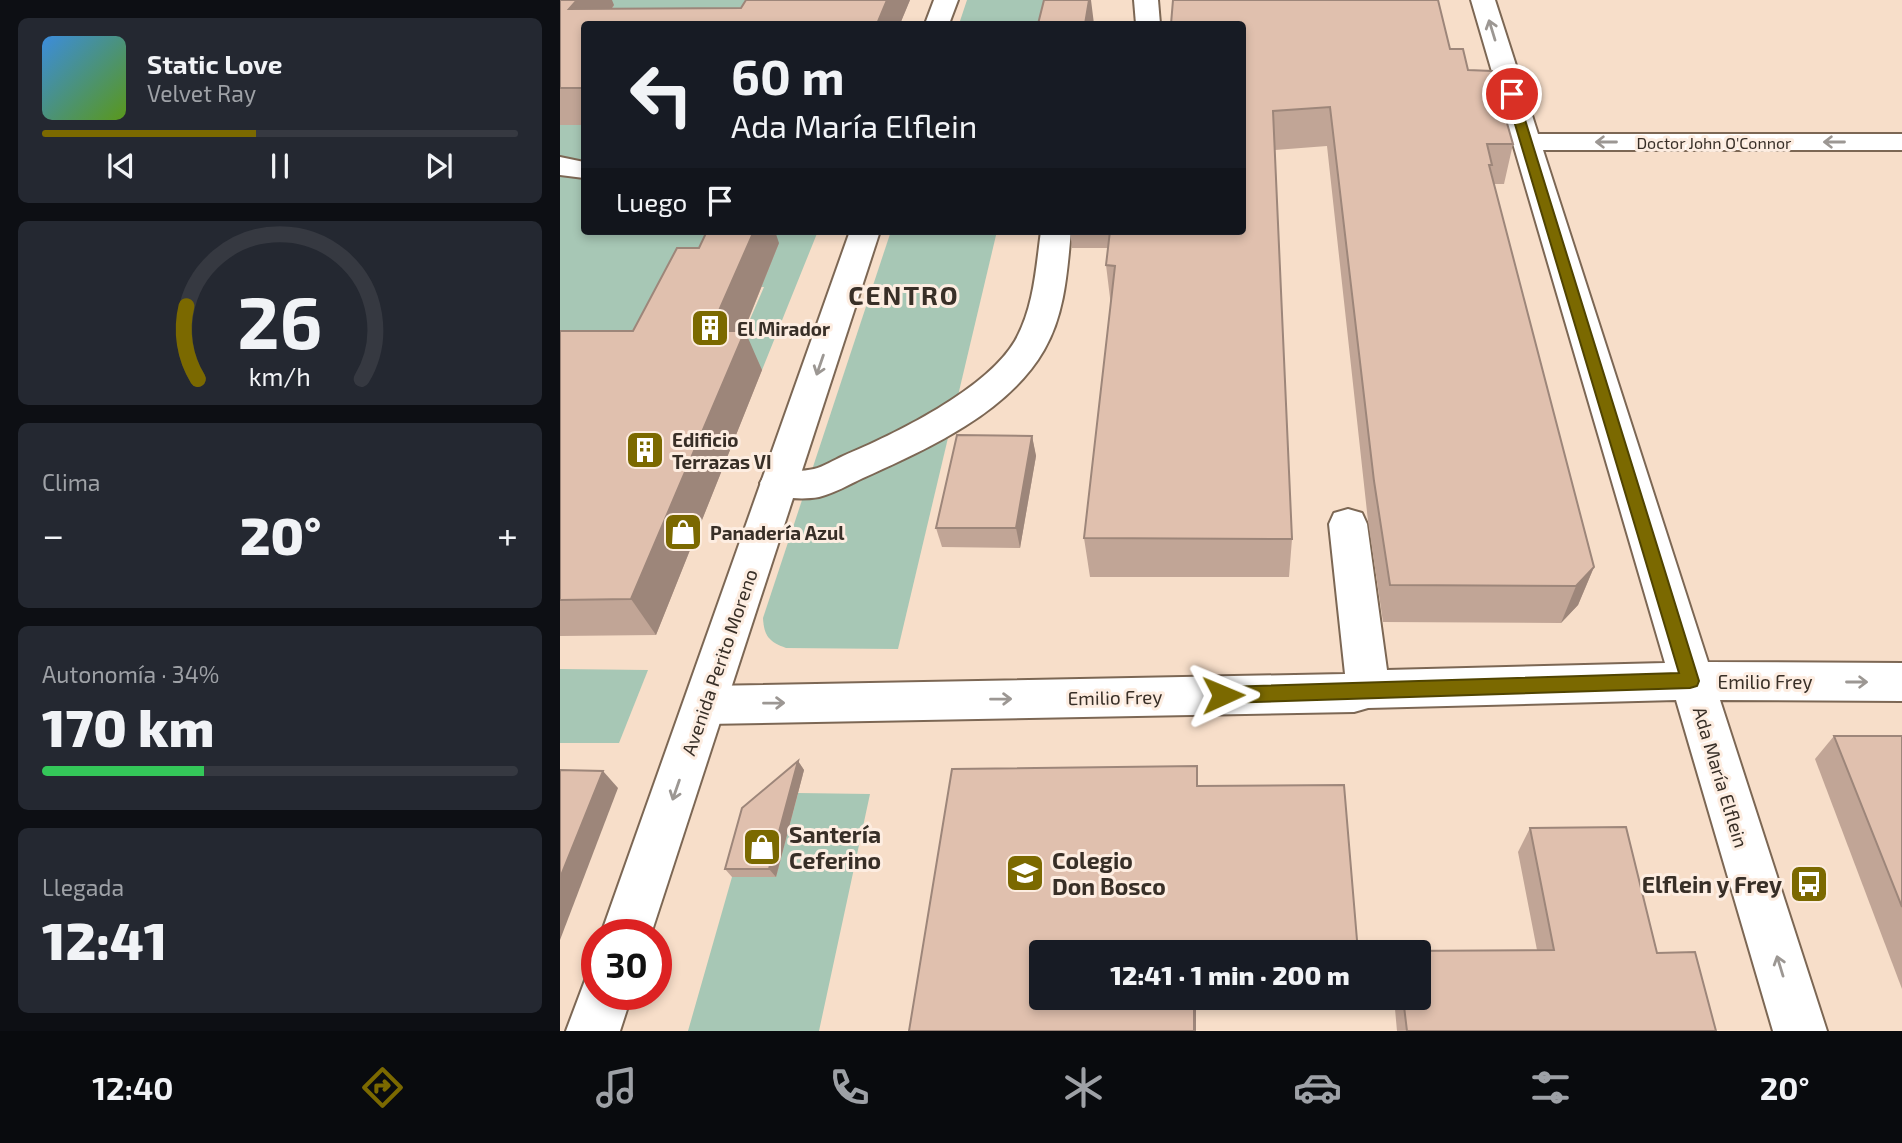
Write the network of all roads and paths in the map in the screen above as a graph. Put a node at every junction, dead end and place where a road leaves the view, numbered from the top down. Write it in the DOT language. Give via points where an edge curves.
graph roads {
  1 [pos="946,0"];
  2 [pos="1146,0"];
  3 [pos="1483,0"];
  4 [pos="938,21"];
  5 [pos="1147,21"];
  6 [pos="1526,142"];
  7 [pos="1902,142"];
  8 [pos="560,166"];
  9 [pos="581,170"];
  10 [pos="864,235"];
  11 [pos="1055,235"];
  12 [pos="779,484"];
  13 [pos="1348,524"];
  14 [pos="1690,681"];
  15 [pos="1902,682"];
  16 [pos="1368,689"];
  17 [pos="706,705"];
  18 [pos="631,919"];
  19 [pos="600,1010"];
  20 [pos="593,1031"];
  21 [pos="1800,1031"];
  1 -- 4 [label="street"];
  2 -- 5 [label="street"];
  6 -- 3 [label="street, Ada María Elflein, one-way"];
  7 -- 6 [label="street, Doctor John O'Connor, one-way"];
  6 -- 14 [label="street, Ada María Elflein"];
  8 -- 9 [label="street"];
  10 -- 12 [label="street, Avenida Perito Moreno, one-way"];
  11 -- 12 [label="street" via="1038,328 1027,351 1007,372 950,418 860,465 818,483"];
  12 -- 17 [label="street, Avenida Perito Moreno"];
  13 -- 16 [label="street"];
  14 -- 15 [label="street, Emilio Frey, one-way"];
  14 -- 16 [label="street, Emilio Frey"];
  21 -- 14 [label="street, Ada María Elflein, one-way"];
  17 -- 16 [label="street, Emilio Frey, one-way"];
  17 -- 18 [label="street, Avenida Perito Moreno, one-way"];
  19 -- 20 [label="street"];
}
